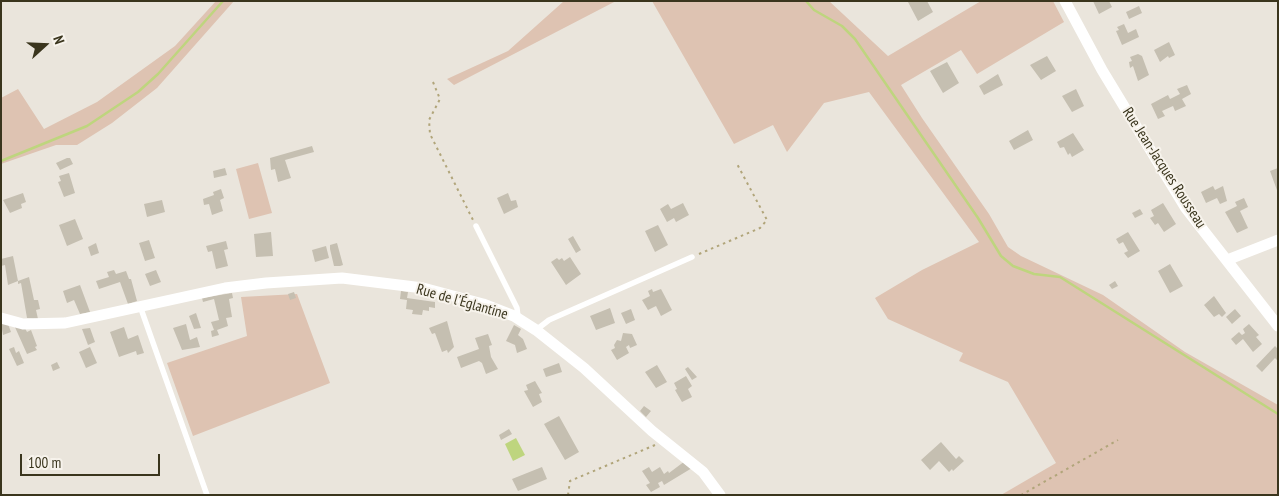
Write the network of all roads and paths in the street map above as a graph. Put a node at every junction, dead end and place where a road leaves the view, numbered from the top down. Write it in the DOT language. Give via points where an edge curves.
graph roads {
  1 [pos="1064,1"];
  2 [pos="432,82"];
  3 [pos="736,162"];
  4 [pos="476,226"];
  5 [pos="1278,240"];
  6 [pos="692,257"];
  7 [pos="1227,260"];
  8 [pos="140,306"];
  9 [pos="1,308"];
  10 [pos="4,318"];
  11 [pos="518,319"];
  12 [pos="1278,326"];
  13 [pos="536,330"];
  14 [pos="666,440"];
  15 [pos="1118,440"];
  16 [pos="207,495"];
  17 [pos="568,495"];
  18 [pos="720,495"];
  19 [pos="1021,495"];
  1 -- 7 [label="street, Rue Jean-Jacques Rousseau" via="1151,153 1186,207"];
  2 -- 4 [label="path" via="440,99 429,120 430,134"];
  3 -- 6 [label="path" via="767,220 760,228"];
  4 -- 11 [label="lane" via="516,308"];
  5 -- 7 [label="street"];
  6 -- 13 [label="lane" via="549,320"];
  7 -- 12 [label="street, Rue Jean-Jacques Rousseau"];
  8 -- 10 [label="street, Rue de l'Églantine" via="65,324 23,324"];
  8 -- 11 [label="street, Rue de l'Églantine" via="225,288 342,278 423,288 483,304"];
  8 -- 16 [label="lane"];
  9 -- 10 [label="street, Rue de l'Églantine"];
  11 -- 13 [label="street, Rue de l'Églantine"];
  13 -- 14 [label="street, Rue de l'Églantine"];
  14 -- 17 [label="path" via="570,481"];
  14 -- 18 [label="street, Rue de l'Églantine" via="703,472"];
  15 -- 19 [label="path"];
}
